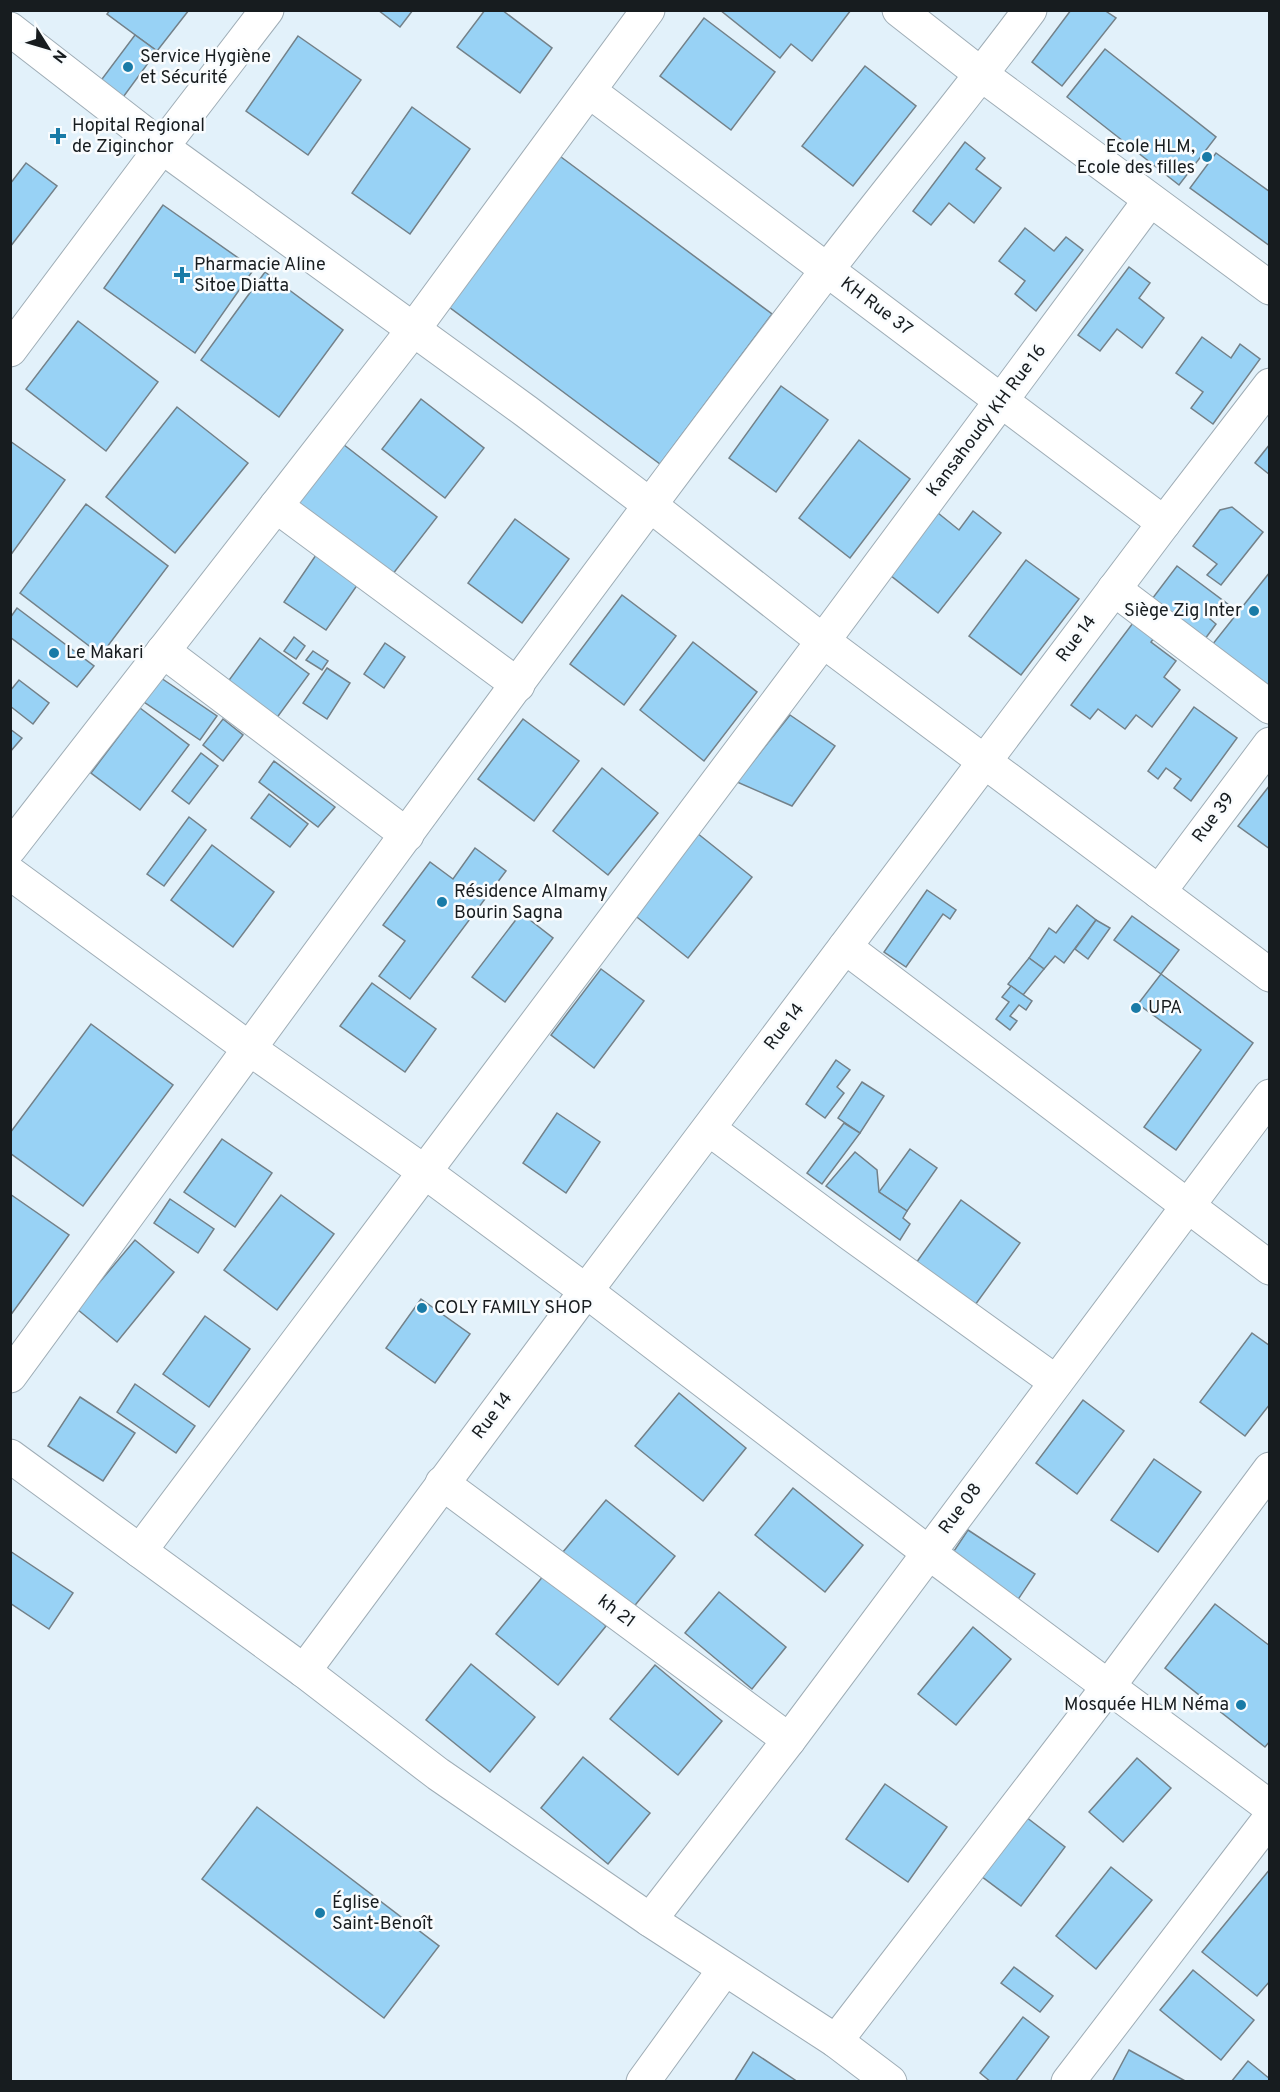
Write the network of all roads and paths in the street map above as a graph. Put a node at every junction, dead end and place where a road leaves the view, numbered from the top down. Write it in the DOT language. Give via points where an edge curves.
graph roads {
  1 [pos="267,10"];
  2 [pos="648,10"];
  3 [pos="898,10"];
  4 [pos="1030,10"];
  5 [pos="10,29"];
  6 [pos="982,75"];
  7 [pos="589,91"];
  8 [pos="162,147"];
  9 [pos="1150,200"];
  10 [pos="827,270"];
  11 [pos="1269,288"];
  12 [pos="413,330"];
  13 [pos="10,350"];
  14 [pos="1269,386"];
  15 [pos="1001,401"];
  16 [pos="650,505"];
  17 [pos="276,506"];
  18 [pos="1164,523"];
  19 [pos="1114,589"];
  20 [pos="823,641"];
  21 [pos="163,651"];
  22 [pos="518,685"];
  23 [pos="1269,707"];
  24 [pos="1269,744"];
  25 [pos="984,762"];
  26 [pos="407,835"];
  27 [pos="10,848"];
  28 [pos="10,873"];
  29 [pos="1159,892"];
  30 [pos="845,947"];
  31 [pos="1269,975"];
  32 [pos="250,1049"];
  33 [pos="1269,1096"];
  34 [pos="709,1129"];
  35 [pos="425,1172"];
  36 [pos="1188,1205"];
  37 [pos="1269,1268"];
  38 [pos="586,1291"];
  39 [pos="10,1376"];
  40 [pos="1056,1382"];
  41 [pos="10,1456"];
  42 [pos="1269,1468"];
  43 [pos="442,1483"];
  44 [pos="140,1551"];
  45 [pos="929,1553"];
  46 [pos="304,1671"];
  47 [pos="1108,1687"];
  48 [pos="789,1740"];
  49 [pos="1269,1807"];
  50 [pos="1269,1818"];
  51 [pos="650,1920"];
  52 [pos="724,1970"];
  53 [pos="836,2041"];
  54 [pos="642,2082"];
  55 [pos="890,2082"];
  56 [pos="1068,2082"];
  1 -- 8 [label="street"];
  2 -- 7 [label="street"];
  3 -- 6 [label="street"];
  4 -- 6 [label="street"];
  5 -- 8 [label="street"];
  6 -- 9 [label="street"];
  6 -- 10 [label="street"];
  7 -- 10 [label="street, KH Rue 37"];
  7 -- 12 [label="street"];
  8 -- 12 [label="street"];
  8 -- 13 [label="street"];
  9 -- 11 [label="street"];
  9 -- 15 [label="street, Kansahoudy KH Rue 16"];
  10 -- 15 [label="street, KH Rue 37"];
  10 -- 16 [label="street"];
  12 -- 16 [label="street"];
  12 -- 17 [label="street"];
  14 -- 18 [label="street, Rue 14"];
  15 -- 18 [label="street, KH Rue 37"];
  15 -- 20 [label="street, Kansahoudy KH Rue 16"];
  16 -- 20 [label="street"];
  16 -- 22 [label="street"];
  17 -- 21 [label="street"];
  17 -- 22 [label="street"];
  18 -- 19 [label="street, Rue 14"];
  19 -- 23 [label="street"];
  19 -- 25 [label="street, Rue 14"];
  20 -- 25 [label="street"];
  20 -- 35 [label="street, Kansahoudy KH Rue 16"];
  21 -- 26 [label="street"];
  21 -- 27 [label="street"];
  22 -- 26 [label="street"];
  24 -- 29 [label="street, Rue 39"];
  25 -- 29 [label="street"];
  25 -- 30 [label="street, Rue 14"];
  26 -- 32 [label="street"];
  28 -- 32 [label="street"];
  29 -- 31 [label="street"];
  30 -- 34 [label="street, Rue 14"];
  30 -- 36 [label="street"];
  32 -- 35 [label="street"];
  32 -- 39 [label="street"];
  33 -- 36 [label="street, Rue 08"];
  34 -- 38 [label="street, Rue 14"];
  34 -- 40 [label="street"];
  35 -- 38 [label="street"];
  35 -- 44 [label="street, Kansahoudy KH Rue 16"];
  36 -- 37 [label="street"];
  36 -- 40 [label="street, Rue 08"];
  38 -- 43 [label="street, Rue 14"];
  38 -- 45 [label="street"];
  40 -- 45 [label="street, Rue 08"];
  41 -- 44 [label="street"];
  42 -- 47 [label="street"];
  43 -- 46 [label="street, Rue 14"];
  43 -- 48 [label="street, kh 21"];
  44 -- 46 [label="street"];
  45 -- 47 [label="street"];
  45 -- 48 [label="street, Rue 08"];
  46 -- 51 [label="street" via="438,1774"];
  47 -- 49 [label="street"];
  47 -- 53 [label="street"];
  48 -- 51 [label="street, Rue 08"];
  50 -- 56 [label="street"];
  51 -- 52 [label="street"];
  52 -- 53 [label="street"];
  52 -- 54 [label="street"];
  53 -- 55 [label="street"];
}
